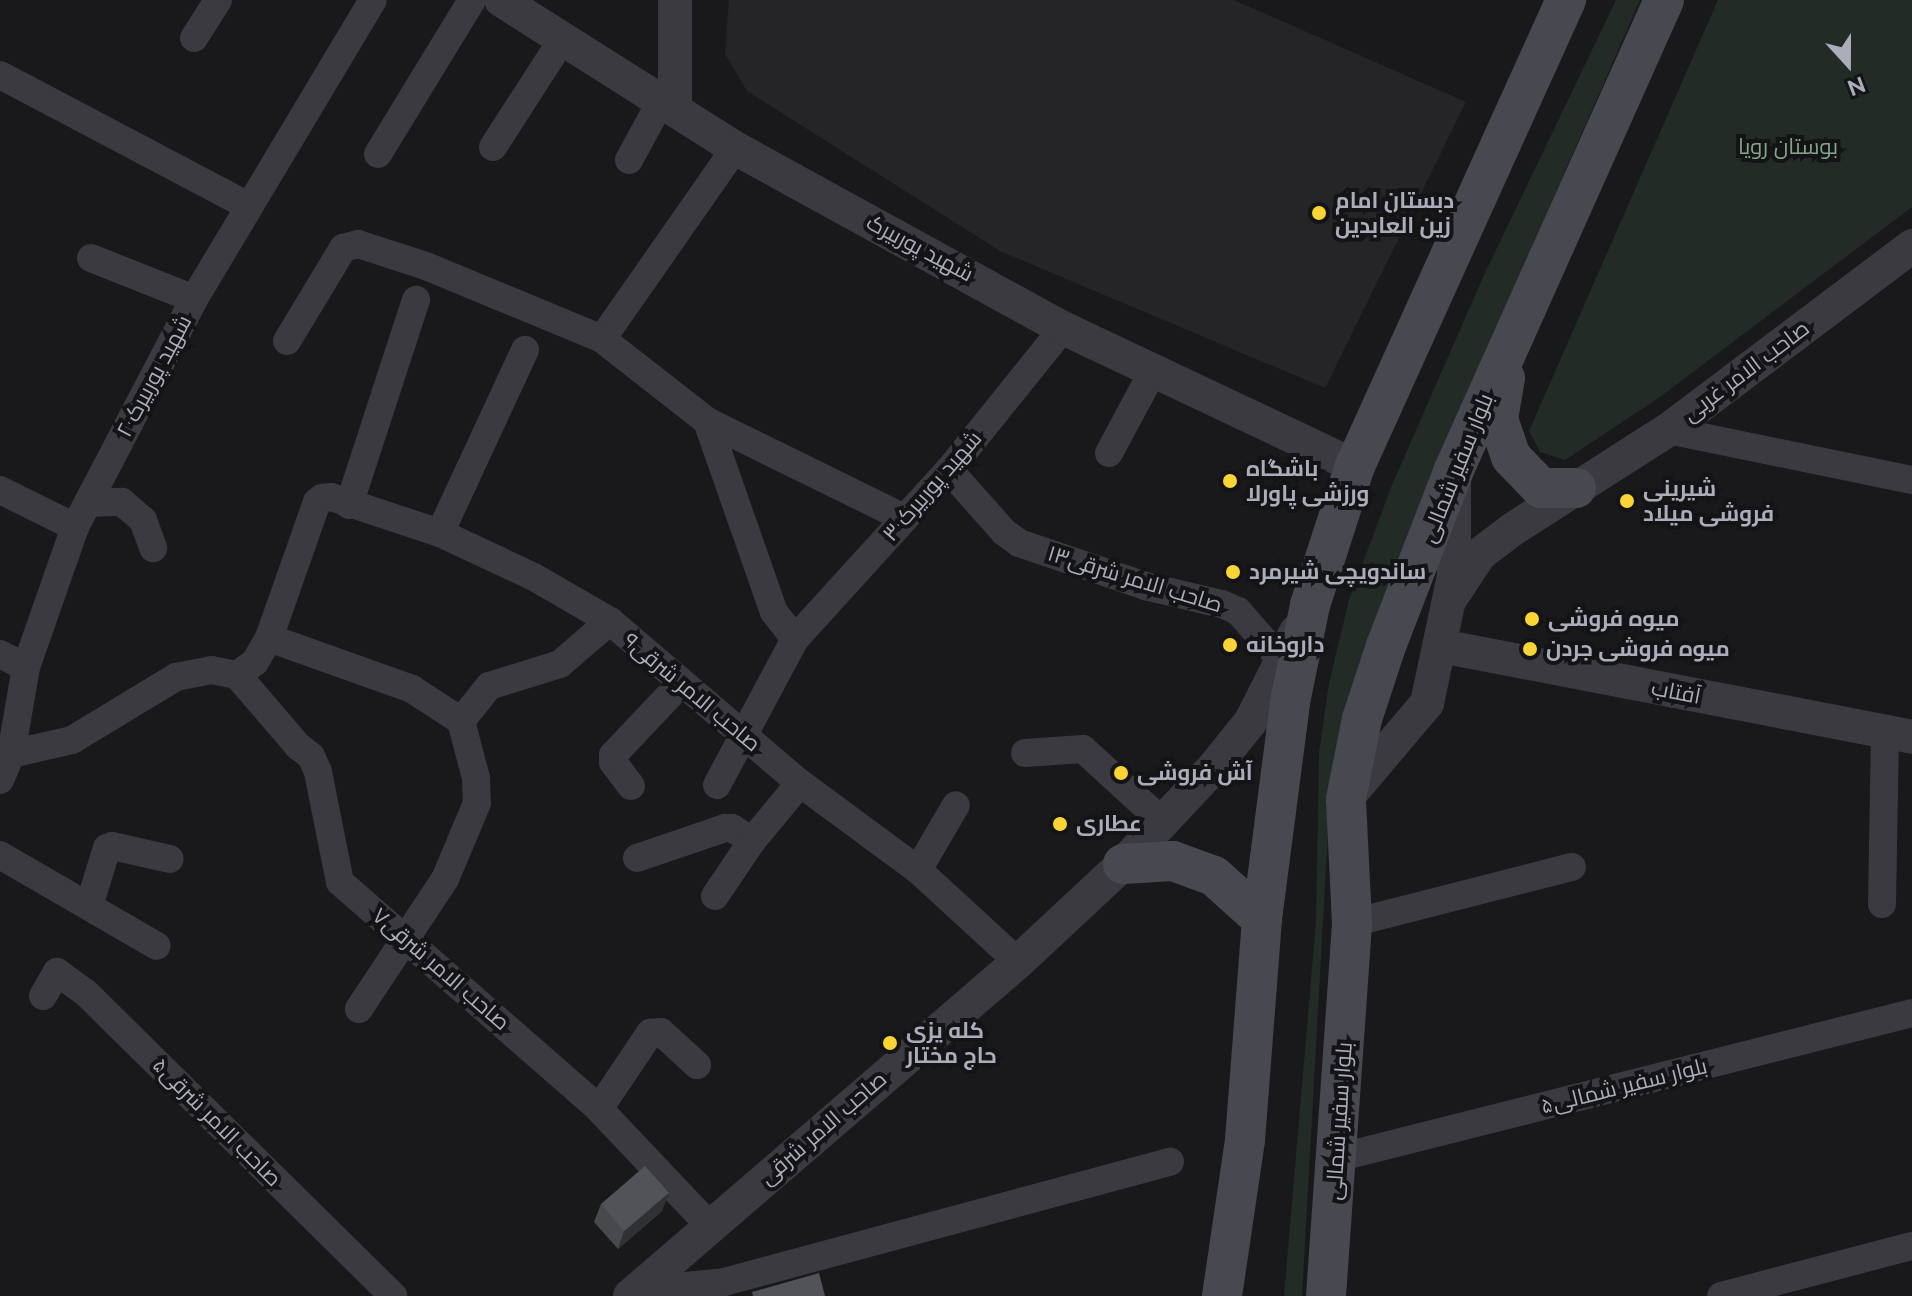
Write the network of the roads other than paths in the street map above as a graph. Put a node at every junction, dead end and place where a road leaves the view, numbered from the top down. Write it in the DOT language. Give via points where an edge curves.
graph roads {
  1 [pos="218,0"];
  2 [pos="373,0"];
  3 [pos="472,0"];
  4 [pos="501,0"];
  5 [pos="675,0"];
  6 [pos="1566,0"];
  7 [pos="1664,0"];
  8 [pos="194,38"];
  9 [pos="562,40"];
  10 [pos="0,75"];
  11 [pos="668,106"];
  12 [pos="493,147"];
  13 [pos="735,148"];
  14 [pos="378,154"];
  15 [pos="629,160"];
  16 [pos="248,206"];
  17 [pos="1912,246"];
  18 [pos="91,258"];
  19 [pos="194,299"];
  20 [pos="416,300"];
  21 [pos="1522,312"];
  22 [pos="1063,328"];
  23 [pos="602,339"];
  24 [pos="287,341"];
  25 [pos="525,350"];
  26 [pos="1153,371"];
  27 [pos="707,421"];
  28 [pos="1668,430"];
  29 [pos="1109,453"];
  30 [pos="1355,466"];
  31 [pos="949,470"];
  32 [pos="1453,472"];
  33 [pos="1912,480"];
  34 [pos="1576,488"];
  35 [pos="0,490"];
  36 [pos="336,501"];
  37 [pos="81,515"];
  38 [pos="904,518"];
  39 [pos="440,533"];
  40 [pos="153,548"];
  41 [pos="1451,598"];
  42 [pos="1310,605"];
  43 [pos="610,621"];
  44 [pos="269,638"];
  45 [pos="795,639"];
  46 [pos="1441,646"];
  47 [pos="0,654"];
  48 [pos="1282,661"];
  49 [pos="26,667"];
  50 [pos="237,675"];
  51 [pos="681,683"];
  52 [pos="461,721"];
  53 [pos="744,735"];
  54 [pos="1899,735"];
  55 [pos="1025,753"];
  56 [pos="11,754"];
  57 [pos="0,780"];
  58 [pos="800,783"];
  59 [pos="717,785"];
  60 [pos="631,786"];
  61 [pos="1346,799"];
  62 [pos="956,805"];
  63 [pos="1163,822"];
  64 [pos="752,841"];
  65 [pos="0,855"];
  66 [pos="637,858"];
  67 [pos="170,859"];
  68 [pos="1123,864"];
  69 [pos="1572,867"];
  70 [pos="918,870"];
  71 [pos="715,896"];
  72 [pos="1882,904"];
  73 [pos="89,906"];
  74 [pos="1262,919"];
  75 [pos="1352,923"];
  76 [pos="405,936"];
  77 [pos="157,946"];
  78 [pos="1018,962"];
  79 [pos="43,996"];
  80 [pos="359,1009"];
  81 [pos="1912,1013"];
  82 [pos="697,1065"];
  83 [pos="599,1109"];
  84 [pos="1337,1158"];
  85 [pos="1170,1162"];
  86 [pos="710,1226"];
  87 [pos="1912,1246"];
  88 [pos="633,1293"];
  89 [pos="393,1296"];
  90 [pos="1222,1296"];
  91 [pos="1326,1296"];
  92 [pos="1721,1296"];
  1 -- 8 [label="street"];
  2 -- 16 [label="street, شهید پوربیرک۲۰"];
  3 -- 14 [label="street"];
  4 -- 9 [label="street, شهید پوربیرک"];
  5 -- 11 [label="street"];
  6 -- 30 [label="main road"];
  7 -- 21 [label="main road, بلوار سفیر شمالی"];
  9 -- 11 [label="street, شهید پوربیرک"];
  9 -- 12 [label="street"];
  10 -- 16 [label="street"];
  11 -- 13 [label="street, شهید پوربیرک"];
  11 -- 15 [label="street"];
  13 -- 22 [label="street, شهید پوربیرک"];
  13 -- 23 [label="street"];
  16 -- 19 [label="street, شهید پوربیرک۲۰"];
  17 -- 28 [label="street, صاحب الامر غربی"];
  18 -- 19 [label="street"];
  19 -- 37 [label="street, شهید پوربیرک۲۰"];
  20 -- 36 [label="street"];
  21 -- 32 [label="main road, بلوار سفیر شمالی"];
  21 -- 34 [label="main road" via="1501,391 1498,419 1504,442 1541,488"];
  22 -- 26 [label="street, شهید پوربیرک"];
  22 -- 31 [label="street, شهید پوربیرک۳۰"];
  23 -- 24 [label="street" via="426,266 349,243"];
  23 -- 27 [label="street"];
  25 -- 39 [label="street"];
  26 -- 29 [label="street"];
  26 -- 30 [label="street, شهید پوربیرک"];
  27 -- 38 [label="street"];
  27 -- 45 [label="street" via="774,612"];
  28 -- 33 [label="street"];
  28 -- 34 [label="street, صاحب الامر غربی"];
  30 -- 42 [label="main road"];
  31 -- 38 [label="street, شهید پوربیرک۳۰"];
  31 -- 48 [label="street, صاحب الامر شرقی۱۳" via="1019,543 1238,611"];
  32 -- 41 [label="street"];
  32 -- 61 [label="main road, بلوار سفیر شمالی" via="1362,719"];
  34 -- 41 [label="street, صاحب الامر غربی" via="1480,554"];
  35 -- 37 [label="street"];
  36 -- 39 [label="street, صاحب الامر شرقی۹"];
  36 -- 44 [label="street" via="317,502"];
  37 -- 40 [label="street" via="122,502 143,520"];
  37 -- 49 [label="street, شهید پوربیرک۲۰"];
  38 -- 45 [label="street, شهید پوربیرک۳۰"];
  39 -- 43 [label="street, صاحب الامر شرقی۹" via="534,577"];
  41 -- 46 [label="street"];
  42 -- 48 [label="street, صاحب الامر شرقی"];
  42 -- 74 [label="main road" via="1291,697"];
  43 -- 51 [label="street, صاحب الامر شرقی۹"];
  43 -- 52 [label="street" via="560,664 489,686"];
  44 -- 50 [label="street" via="255,662"];
  44 -- 52 [label="street" via="412,689"];
  45 -- 53 [label="street, شهید پوربیرک۳۰"];
  46 -- 54 [label="street, آفتاب"];
  46 -- 61 [label="street" via="1427,703"];
  47 -- 49 [label="street"];
  48 -- 63 [label="street, صاحب الامر شرقی" via="1251,721"];
  49 -- 56 [label="street, شهید پوربیرک۲۰"];
  50 -- 56 [label="street" via="211,670 176,677 72,740"];
  50 -- 76 [label="street, صاحب الامر شرقی۷" via="311,756 340,882"];
  51 -- 53 [label="street, صاحب الامر شرقی۹"];
  51 -- 60 [label="street" via="613,755"];
  52 -- 76 [label="street" via="479,792 477,803 445,879"];
  53 -- 58 [label="street, صاحب الامر شرقی۹"];
  53 -- 59 [label="street, شهید پوربیرک۳۰"];
  54 -- 72 [label="street"];
  55 -- 63 [label="street" via="1083,749"];
  56 -- 57 [label="street, شهید پوربیرک۲۰"];
  58 -- 64 [label="street"];
  58 -- 70 [label="street, صاحب الامر شرقی۹"];
  61 -- 75 [label="main road, بلوار سفیر شمالی"];
  62 -- 70 [label="street"];
  63 -- 68 [label="street, صاحب الامر شرقی"];
  64 -- 66 [label="street" via="725,828"];
  64 -- 71 [label="street"];
  65 -- 73 [label="street"];
  67 -- 73 [label="street" via="107,848"];
  68 -- 74 [label="main road" via="1173,861 1214,876"];
  68 -- 78 [label="street, صاحب الامر شرقی"];
  69 -- 75 [label="street"];
  70 -- 78 [label="street, صاحب الامر شرقی۹"];
  73 -- 77 [label="street"];
  74 -- 90 [label="main road" via="1245,1140"];
  75 -- 84 [label="main road, بلوار سفیر شمالی"];
  76 -- 80 [label="street"];
  76 -- 83 [label="street, صاحب الامر شرقی۷"];
  78 -- 86 [label="street, صاحب الامر شرقی"];
  79 -- 89 [label="street, صاحب الامر شرقی۵" via="57,972 85,992"];
  81 -- 84 [label="street, بلوار سفیر شمالی۵"];
  82 -- 83 [label="street" via="661,1032 650,1033"];
  83 -- 86 [label="street, صاحب الامر شرقی۷"];
  84 -- 91 [label="main road, بلوار سفیر شمالی"];
  85 -- 88 [label="street" via="724,1282"];
  86 -- 88 [label="street, صاحب الامر شرقی"];
  87 -- 92 [label="street"];
}
